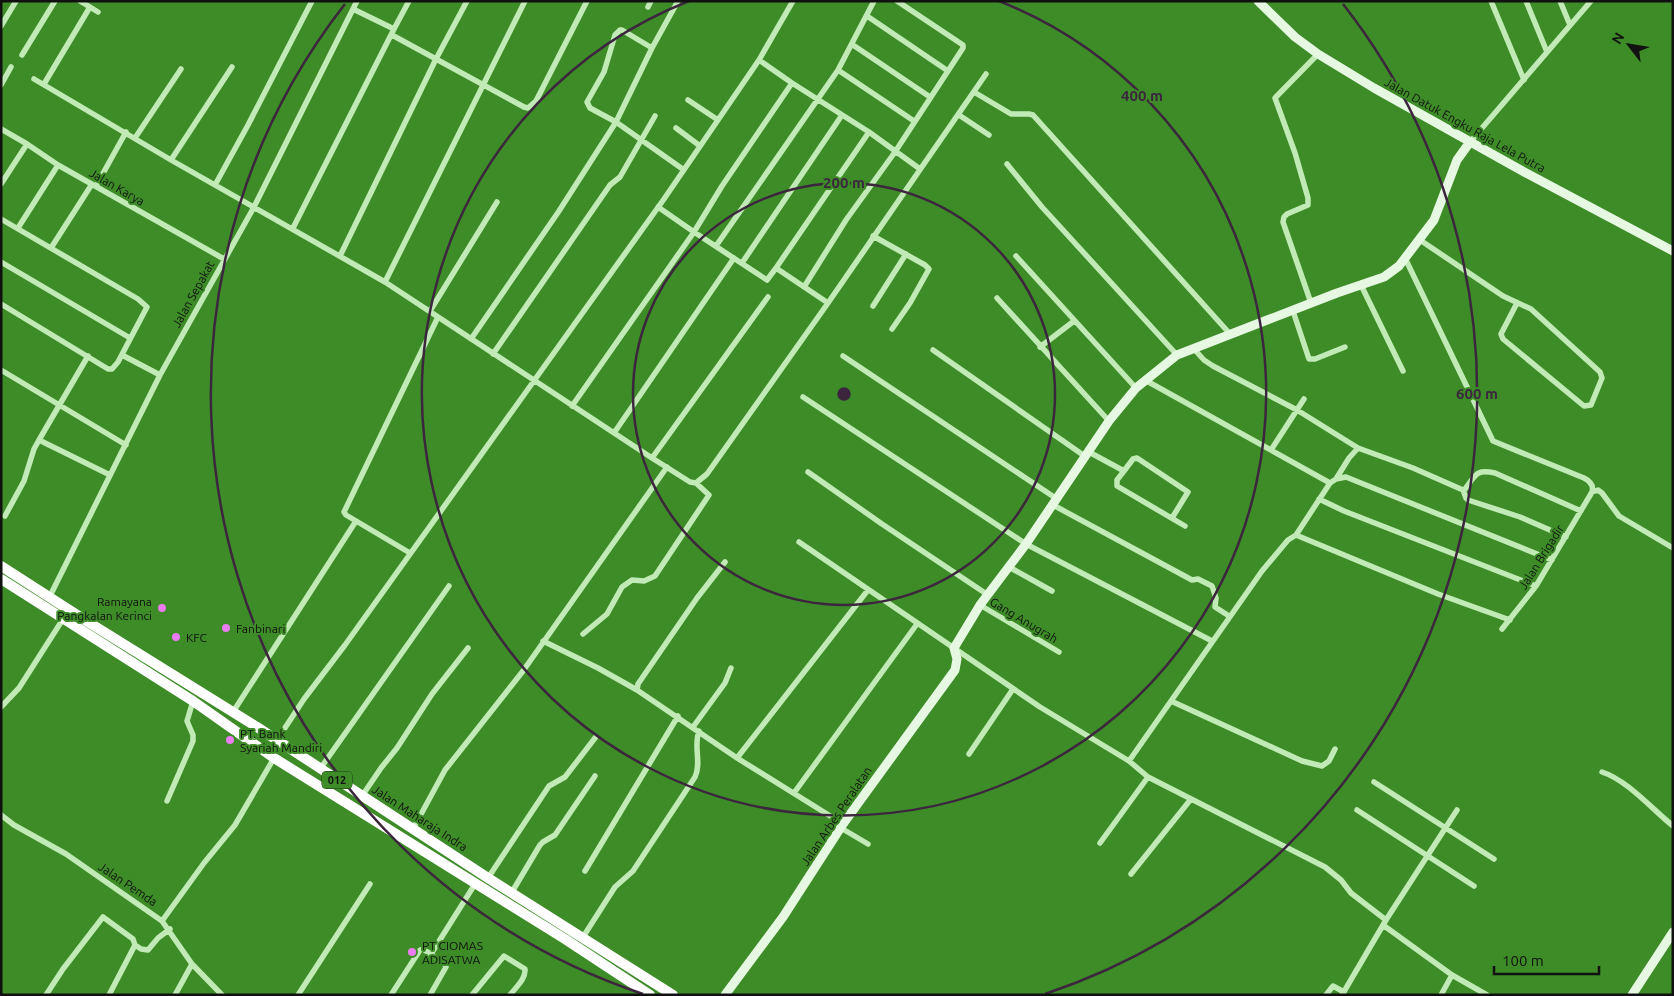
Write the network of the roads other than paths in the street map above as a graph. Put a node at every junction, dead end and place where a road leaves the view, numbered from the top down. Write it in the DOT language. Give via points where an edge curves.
graph roads {
  1 [pos="55,1"];
  2 [pos="80,1"];
  3 [pos="312,1"];
  4 [pos="357,1"];
  5 [pos="409,1"];
  6 [pos="466,1"];
  7 [pos="525,1"];
  8 [pos="587,1"];
  9 [pos="678,1"];
  10 [pos="793,1"];
  11 [pos="874,1"];
  12 [pos="897,1"];
  13 [pos="1258,1"];
  14 [pos="1491,1"];
  15 [pos="1526,1"];
  16 [pos="1560,1"];
  17 [pos="1591,1"];
  18 [pos="14,2"];
  19 [pos="90,8"];
  20 [pos="353,9"];
  21 [pos="98,12"];
  22 [pos="867,16"];
  23 [pos="1570,25"];
  24 [pos="1,26"];
  25 [pos="393,32"];
  26 [pos="853,45"];
  27 [pos="652,48"];
  28 [pos="1547,52"];
  29 [pos="1318,54"];
  30 [pos="22,55"];
  31 [pos="436,59"];
  32 [pos="759,60"];
  33 [pos="232,67"];
  34 [pos="11,68"];
  35 [pos="181,69"];
  36 [pos="838,70"];
  37 [pos="948,71"];
  38 [pos="986,74"];
  39 [pos="34,79"];
  40 [pos="1524,80"];
  41 [pos="792,83"];
  42 [pos="44,84"];
  43 [pos="1,85"];
  44 [pos="483,85"];
  45 [pos="974,92"];
  46 [pos="930,97"];
  47 [pos="818,99"];
  48 [pos="688,100"];
  49 [pos="842,115"];
  50 [pos="959,115"];
  51 [pos="655,116"];
  52 [pos="718,120"];
  53 [pos="914,121"];
  54 [pos="616,122"];
  55 [pos="676,128"];
  56 [pos="1,130"];
  57 [pos="126,132"];
  58 [pos="869,132"];
  59 [pos="989,136"];
  60 [pos="135,138"];
  61 [pos="642,140"];
  62 [pos="1470,142"];
  63 [pos="27,144"];
  64 [pos="700,146"];
  65 [pos="894,152"];
  66 [pos="171,160"];
  67 [pos="58,164"];
  68 [pos="1007,164"];
  69 [pos="920,169"];
  70 [pos="684,170"];
  71 [pos="1,184"];
  72 [pos="94,185"];
  73 [pos="215,185"];
  74 [pos="497,202"];
  75 [pos="254,207"];
  76 [pos="658,207"];
  77 [pos="1,220"];
  78 [pos="18,228"];
  79 [pos="293,228"];
  80 [pos="694,232"];
  81 [pos="874,236"];
  82 [pos="1420,240"];
  83 [pos="716,246"];
  84 [pos="51,248"];
  85 [pos="1673,251"];
  86 [pos="906,254"];
  87 [pos="340,256"];
  88 [pos="1016,256"];
  89 [pos="734,258"];
  90 [pos="1405,258"];
  91 [pos="224,259"];
  92 [pos="1,262"];
  93 [pos="742,263"];
  94 [pos="776,268"];
  95 [pos="385,282"];
  96 [pos="1361,285"];
  97 [pos="804,286"];
  98 [pos="768,297"];
  99 [pos="997,298"];
  100 [pos="828,303"];
  101 [pos="1311,303"];
  102 [pos="1517,303"];
  103 [pos="1,304"];
  104 [pos="873,306"];
  105 [pos="430,311"];
  106 [pos="1293,311"];
  107 [pos="438,317"];
  108 [pos="1074,321"];
  109 [pos="892,329"];
  110 [pos="1231,335"];
  111 [pos="130,338"];
  112 [pos="471,339"];
  113 [pos="1040,347"];
  114 [pos="1345,348"];
  115 [pos="1194,349"];
  116 [pos="933,350"];
  117 [pos="493,354"];
  118 [pos="122,355"];
  119 [pos="1177,355"];
  120 [pos="88,356"];
  121 [pos="843,356"];
  122 [pos="1,370"];
  123 [pos="1403,371"];
  124 [pos="160,375"];
  125 [pos="533,380"];
  126 [pos="1145,380"];
  127 [pos="1136,388"];
  128 [pos="803,397"];
  129 [pos="1304,399"];
  130 [pos="59,405"];
  131 [pos="572,406"];
  132 [pos="1297,410"];
  133 [pos="1108,421"];
  134 [pos="614,433"];
  135 [pos="39,440"];
  136 [pos="126,445"];
  137 [pos="1358,448"];
  138 [pos="1271,450"];
  139 [pos="1087,454"];
  140 [pos="652,458"];
  141 [pos="667,467"];
  142 [pos="1124,471"];
  143 [pos="808,472"];
  144 [pos="110,475"];
  145 [pos="1336,479"];
  146 [pos="696,483"];
  147 [pos="1330,483"];
  148 [pos="1462,490"];
  149 [pos="1592,492"];
  150 [pos="1319,499"];
  151 [pos="1055,502"];
  152 [pos="1581,511"];
  153 [pos="5,516"];
  154 [pos="1172,518"];
  155 [pos="356,521"];
  156 [pos="1184,526"];
  157 [pos="1296,535"];
  158 [pos="1566,537"];
  159 [pos="799,542"];
  160 [pos="1026,544"];
  161 [pos="1673,548"];
  162 [pos="410,553"];
  163 [pos="1552,560"];
  164 [pos="724,562"];
  165 [pos="1,566"];
  166 [pos="1009,567"];
  167 [pos="1,579"];
  168 [pos="23,586"];
  169 [pos="449,586"];
  170 [pos="1536,586"];
  171 [pos="868,590"];
  172 [pos="1052,590"];
  173 [pos="988,595"];
  174 [pos="49,598"];
  175 [pos="980,605"];
  176 [pos="1229,616"];
  177 [pos="63,619"];
  178 [pos="1510,620"];
  179 [pos="917,624"];
  180 [pos="1502,629"];
  181 [pos="583,634"];
  182 [pos="543,641"];
  183 [pos="1212,641"];
  184 [pos="468,648"];
  185 [pos="954,648"];
  186 [pos="1059,652"];
  187 [pos="731,668"];
  188 [pos="1013,689"];
  189 [pos="637,690"];
  190 [pos="193,701"];
  191 [pos="1171,701"];
  192 [pos="1,707"];
  193 [pos="233,712"];
  194 [pos="678,716"];
  195 [pos="693,727"];
  196 [pos="700,731"];
  197 [pos="595,738"];
  198 [pos="277,740"];
  199 [pos="1334,749"];
  200 [pos="969,754"];
  201 [pos="274,758"];
  202 [pos="738,758"];
  203 [pos="1129,762"];
  204 [pos="320,769"];
  205 [pos="1602,772"];
  206 [pos="595,776"];
  207 [pos="1148,777"];
  208 [pos="1374,782"];
  209 [pos="794,793"];
  210 [pos="362,796"];
  211 [pos="1191,799"];
  212 [pos="167,801"];
  213 [pos="1357,810"];
  214 [pos="1457,810"];
  215 [pos="1,815"];
  216 [pos="842,826"];
  217 [pos="1673,826"];
  218 [pos="1446,828"];
  219 [pos="413,829"];
  220 [pos="1100,843"];
  221 [pos="868,844"];
  222 [pos="1428,856"];
  223 [pos="1494,859"];
  224 [pos="585,871"];
  225 [pos="1131,874"];
  226 [pos="488,878"];
  227 [pos="370,884"];
  228 [pos="475,884"];
  229 [pos="1474,886"];
  230 [pos="512,892"];
  231 [pos="162,921"];
  232 [pos="1384,923"];
  233 [pos="170,929"];
  234 [pos="1673,932"];
  235 [pos="583,937"];
  236 [pos="135,945"];
  237 [pos="432,954"];
  238 [pos="192,964"];
  239 [pos="1452,975"];
  240 [pos="648,979"];
  241 [pos="641,989"];
  242 [pos="1343,993"];
  243 [pos="46,995"];
  244 [pos="109,995"];
  245 [pos="175,995"];
  246 [pos="222,995"];
  247 [pos="298,995"];
  248 [pos="391,995"];
  249 [pos="430,995"];
  250 [pos="472,995"];
  251 [pos="510,995"];
  252 [pos="650,995"];
  253 [pos="673,995"];
  254 [pos="725,995"];
  255 [pos="1326,995"];
  256 [pos="1441,995"];
  257 [pos="1487,995"];
  258 [pos="1632,995"];
  1 -- 30 [label="street"];
  2 -- 19 [label="street"];
  3 -- 73 [label="street"];
  4 -- 20 [label="street, Jalan Sepakat"];
  5 -- 25 [label="street"];
  6 -- 31 [label="street"];
  7 -- 44 [label="street"];
  8 -- 44 [label="street" via="533,104 524,107"];
  9 -- 27 [label="street"];
  10 -- 32 [label="street"];
  11 -- 22 [label="street"];
  12 -- 37 [label="street" via="963,45"];
  13 -- 29 [label="street, Jalan Datuk Engku Raja Lela Putra"];
  14 -- 40 [label="street"];
  15 -- 28 [label="street"];
  16 -- 23 [label="street"];
  17 -- 23 [label="street"];
  18 -- 24 [label="street"];
  19 -- 21 [label="street"];
  19 -- 42 [label="street"];
  20 -- 25 [label="street"];
  20 -- 75 [label="street, Jalan Sepakat"];
  22 -- 26 [label="street"];
  22 -- 37 [label="street"];
  23 -- 28 [label="street"];
  25 -- 31 [label="street"];
  25 -- 79 [label="street"];
  26 -- 36 [label="street"];
  26 -- 46 [label="street"];
  27 -- 54 [label="street"];
  27 -- 54 [label="street" via="622,30 615,35 604,72 586,102 590,108"];
  28 -- 40 [label="street"];
  29 -- 62 [label="street, Jalan Datuk Engku Raja Lela Putra"];
  29 -- 101 [label="street" via="1275,98 1296,153 1308,198 1308,205 1287,214 1283,222"];
  31 -- 44 [label="street"];
  31 -- 87 [label="street"];
  32 -- 41 [label="street"];
  32 -- 52 [label="street"];
  33 -- 66 [label="street"];
  34 -- 43 [label="street"];
  35 -- 60 [label="street"];
  36 -- 47 [label="street"];
  36 -- 53 [label="street"];
  37 -- 46 [label="street"];
  38 -- 45 [label="street"];
  39 -- 42 [label="street"];
  40 -- 62 [label="street"];
  41 -- 47 [label="street"];
  41 -- 80 [label="street"];
  42 -- 57 [label="street"];
  44 -- 95 [label="street"];
  45 -- 50 [label="street"];
  45 -- 110 [label="street" via="1011,114 1033,115"];
  46 -- 53 [label="street"];
  47 -- 49 [label="street"];
  47 -- 83 [label="street"];
  48 -- 52 [label="street"];
  49 -- 58 [label="street"];
  49 -- 93 [label="street"];
  50 -- 59 [label="street"];
  50 -- 69 [label="street"];
  51 -- 61 [label="street"];
  52 -- 64 [label="street"];
  53 -- 65 [label="street"];
  54 -- 61 [label="street"];
  54 -- 112 [label="street"];
  55 -- 64 [label="street"];
  56 -- 63 [label="street, Jalan Karya"];
  57 -- 60 [label="street"];
  57 -- 72 [label="street"];
  58 -- 65 [label="street"];
  58 -- 94 [label="street"];
  60 -- 66 [label="street"];
  61 -- 70 [label="street"];
  61 -- 117 [label="street" via="620,176 610,185"];
  62 -- 82 [label="street" via="1457,160 1434,220"];
  62 -- 85 [label="street, Jalan Datuk Engku Raja Lela Putra"];
  63 -- 67 [label="street, Jalan Karya"];
  63 -- 71 [label="street"];
  64 -- 70 [label="street"];
  65 -- 69 [label="street"];
  65 -- 97 [label="street"];
  66 -- 73 [label="street"];
  67 -- 72 [label="street, Jalan Karya"];
  67 -- 78 [label="street"];
  68 -- 119 [label="street"];
  69 -- 81 [label="street"];
  70 -- 76 [label="street"];
  72 -- 84 [label="street"];
  72 -- 91 [label="street, Jalan Karya"];
  73 -- 75 [label="street"];
  74 -- 105 [label="street"];
  75 -- 79 [label="street"];
  75 -- 91 [label="street, Jalan Sepakat"];
  76 -- 80 [label="street"];
  76 -- 125 [label="street"];
  77 -- 78 [label="street"];
  78 -- 84 [label="street"];
  79 -- 87 [label="street"];
  80 -- 83 [label="street"];
  80 -- 131 [label="street"];
  81 -- 86 [label="street"];
  81 -- 100 [label="street"];
  82 -- 90 [label="street"];
  82 -- 102 [label="street"];
  83 -- 89 [label="street"];
  84 -- 111 [label="street" via="147,307"];
  86 -- 104 [label="street"];
  86 -- 109 [label="street" via="928,267 928,271"];
  87 -- 95 [label="street"];
  88 -- 108 [label="street"];
  89 -- 93 [label="street"];
  89 -- 134 [label="street"];
  90 -- 96 [label="street" via="1384,277"];
  90 -- 149 [label="street" via="1493,441 1584,478 1592,484"];
  91 -- 124 [label="street, Jalan Sepakat"];
  92 -- 111 [label="street"];
  93 -- 94 [label="street" via="766,280"];
  94 -- 97 [label="street"];
  95 -- 105 [label="street"];
  96 -- 101 [label="street"];
  96 -- 123 [label="street"];
  97 -- 100 [label="street"];
  98 -- 140 [label="street"];
  99 -- 113 [label="street"];
  100 -- 146 [label="street" via="707,474"];
  101 -- 106 [label="street"];
  102 -- 102 [label="street" via="1501,334 1503,339 1584,406 1591,405 1602,378 1600,372 1531,309"];
  103 -- 120 [label="street"];
  105 -- 107 [label="street"];
  106 -- 110 [label="street"];
  106 -- 114 [label="street" via="1309,359"];
  107 -- 112 [label="street"];
  107 -- 155 [label="street" via="344,512"];
  108 -- 113 [label="street"];
  108 -- 127 [label="street"];
  110 -- 115 [label="street"];
  111 -- 118 [label="street"];
  112 -- 117 [label="street"];
  113 -- 133 [label="street"];
  115 -- 119 [label="street"];
  115 -- 132 [label="street" via="1213,366"];
  116 -- 139 [label="street"];
  117 -- 125 [label="street"];
  118 -- 120 [label="street" via="112,369"];
  118 -- 124 [label="street"];
  119 -- 126 [label="street"];
  120 -- 130 [label="street"];
  121 -- 151 [label="street"];
  122 -- 130 [label="street"];
  124 -- 136 [label="street, Jalan Sepakat"];
  125 -- 131 [label="street"];
  125 -- 162 [label="street"];
  126 -- 127 [label="street"];
  126 -- 138 [label="street"];
  127 -- 133 [label="street"];
  128 -- 160 [label="street"];
  129 -- 132 [label="street"];
  130 -- 135 [label="street"];
  130 -- 136 [label="street"];
  131 -- 134 [label="street"];
  132 -- 137 [label="street"];
  132 -- 138 [label="street"];
  133 -- 139 [label="street"];
  134 -- 140 [label="street"];
  135 -- 144 [label="street"];
  135 -- 153 [label="street" via="24,481"];
  136 -- 144 [label="street, Jalan Sepakat"];
  137 -- 145 [label="street"];
  137 -- 148 [label="street"];
  138 -- 147 [label="street"];
  139 -- 142 [label="street"];
  139 -- 151 [label="street"];
  140 -- 141 [label="street"];
  141 -- 146 [label="street"];
  141 -- 182 [label="street"];
  142 -- 154 [label="street" via="1117,486"];
  142 -- 154 [label="street" via="1137,458 1188,492"];
  143 -- 173 [label="street"];
  144 -- 174 [label="street, Jalan Sepakat"];
  145 -- 147 [label="street"];
  145 -- 163 [label="street" via="1346,477"];
  146 -- 181 [label="street" via="709,495 655,576 644,581 632,580 622,587 607,614"];
  147 -- 150 [label="street"];
  148 -- 152 [label="street" via="1483,470"];
  148 -- 158 [label="street" via="1468,500"];
  149 -- 152 [label="street, Jalan Brigadir"];
  149 -- 161 [label="street" via="1598,490 1620,516"];
  150 -- 157 [label="street"];
  150 -- 170 [label="street"];
  151 -- 160 [label="street"];
  151 -- 176 [label="street" via="1192,580 1198,579 1212,586 1215,607"];
  152 -- 158 [label="street, Jalan Brigadir"];
  154 -- 156 [label="street"];
  155 -- 162 [label="street"];
  155 -- 193 [label="street"];
  157 -- 176 [label="street" via="1262,571"];
  157 -- 178 [label="street"];
  158 -- 163 [label="street, Jalan Brigadir"];
  159 -- 171 [label="street"];
  160 -- 166 [label="street"];
  160 -- 183 [label="street"];
  162 -- 198 [label="street"];
  163 -- 170 [label="street, Jalan Brigadir"];
  164 -- 189 [label="street" via="638,684"];
  165 -- 168 [label="highway, Jalan Maharaja Indra / 012"];
  166 -- 172 [label="street"];
  166 -- 173 [label="street"];
  167 -- 168 [label="highway, Jalan Maharaja Indra / 012"];
  168 -- 174 [label="highway, Jalan Maharaja Indra / 012"];
  168 -- 177 [label="highway, Jalan Maharaja Indra / 012"];
  169 -- 204 [label="street"];
  170 -- 178 [label="street, Jalan Brigadir"];
  171 -- 179 [label="street"];
  171 -- 202 [label="street"];
  173 -- 175 [label="street"];
  174 -- 193 [label="highway, Jalan Maharaja Indra / 012"];
  175 -- 185 [label="street"];
  175 -- 186 [label="street, Gang Anugrah"];
  176 -- 183 [label="street"];
  177 -- 190 [label="highway, Jalan Maharaja Indra / 012"];
  177 -- 192 [label="street" via="19,688"];
  178 -- 180 [label="street, Jalan Brigadir"];
  179 -- 185 [label="street"];
  179 -- 209 [label="street"];
  182 -- 189 [label="street"];
  182 -- 219 [label="street" via="504,698 445,770"];
  183 -- 191 [label="street"];
  184 -- 210 [label="street"];
  185 -- 188 [label="street"];
  185 -- 216 [label="street, Jalan Arbes Peralatan" via="955,670"];
  187 -- 195 [label="street" via="725,683"];
  188 -- 200 [label="street"];
  188 -- 203 [label="street"];
  189 -- 194 [label="street"];
  190 -- 201 [label="highway, Jalan Maharaja Indra / 012"];
  190 -- 212 [label="street" via="187,721 193,741"];
  191 -- 199 [label="street" via="1302,761 1322,766 1329,761"];
  191 -- 203 [label="street"];
  193 -- 198 [label="highway, Jalan Maharaja Indra / 012"];
  194 -- 195 [label="street"];
  194 -- 224 [label="street"];
  195 -- 196 [label="street"];
  196 -- 202 [label="street"];
  196 -- 235 [label="street" via="696,739 698,766 695,777 633,870 614,887"];
  197 -- 226 [label="street" via="565,777 549,786"];
  198 -- 204 [label="highway, Jalan Maharaja Indra / 012"];
  201 -- 228 [label="highway, Jalan Maharaja Indra / 012"];
  201 -- 231 [label="street" via="235,825"];
  202 -- 209 [label="street"];
  203 -- 207 [label="street"];
  204 -- 210 [label="highway, Jalan Maharaja Indra / 012"];
  205 -- 217 [label="street" via="1635,793"];
  206 -- 230 [label="street" via="555,835 540,845"];
  207 -- 211 [label="street"];
  207 -- 220 [label="street"];
  208 -- 218 [label="street"];
  209 -- 216 [label="street"];
  210 -- 219 [label="highway, Jalan Maharaja Indra / 012"];
  211 -- 225 [label="street"];
  211 -- 232 [label="street" via="1325,866"];
  213 -- 222 [label="street"];
  214 -- 218 [label="street"];
  215 -- 231 [label="street, Jalan Pemda" via="66,854"];
  216 -- 221 [label="street"];
  216 -- 254 [label="street, Jalan Arbes Peralatan" via="783,917"];
  218 -- 222 [label="street"];
  218 -- 223 [label="street"];
  219 -- 226 [label="highway, Jalan Maharaja Indra / 012"];
  222 -- 229 [label="street"];
  222 -- 232 [label="street"];
  226 -- 230 [label="highway, Jalan Maharaja Indra / 012"];
  227 -- 247 [label="street"];
  228 -- 237 [label="street"];
  228 -- 241 [label="highway, Jalan Maharaja Indra / 012"];
  230 -- 235 [label="highway, Jalan Maharaja Indra / 012"];
  231 -- 233 [label="street, Jalan Pemda"];
  232 -- 239 [label="street"];
  232 -- 242 [label="street"];
  233 -- 236 [label="street" via="148,950"];
  233 -- 238 [label="street, Jalan Pemda"];
  234 -- 258 [label="street"];
  235 -- 240 [label="highway, Jalan Maharaja Indra / 012"];
  236 -- 243 [label="street" via="104,917"];
  236 -- 244 [label="street"];
  237 -- 248 [label="street" via="420,950"];
  237 -- 249 [label="street" via="446,967"];
  238 -- 245 [label="street"];
  238 -- 246 [label="street, Jalan Pemda"];
  239 -- 256 [label="street"];
  239 -- 257 [label="street"];
  240 -- 241 [label="highway"];
  240 -- 253 [label="highway, Jalan Maharaja Indra / 012"];
  241 -- 252 [label="highway, Jalan Maharaja Indra / 012"];
  242 -- 255 [label="street" via="1333,986"];
  250 -- 251 [label="street" via="504,956 526,971"];
}
